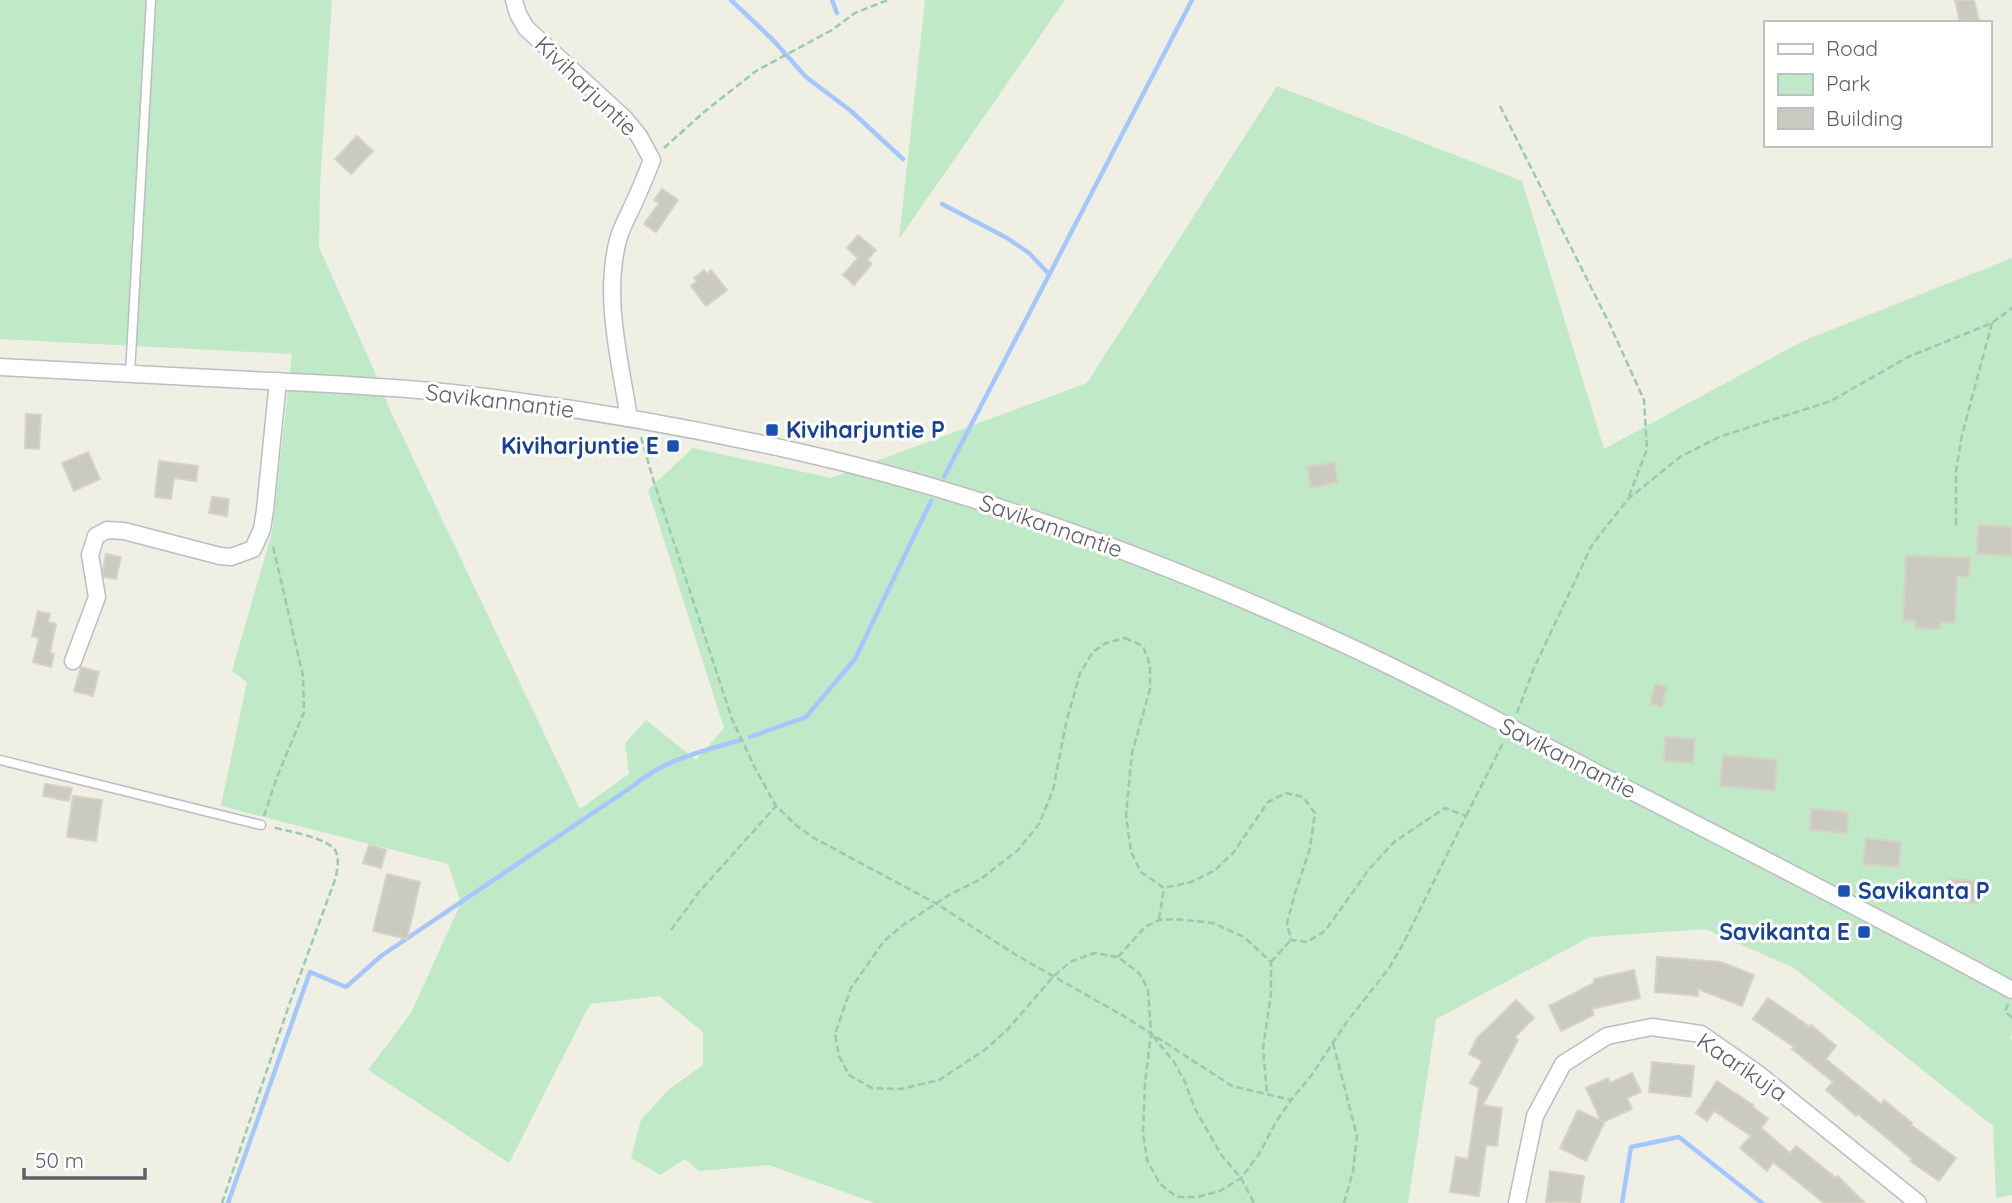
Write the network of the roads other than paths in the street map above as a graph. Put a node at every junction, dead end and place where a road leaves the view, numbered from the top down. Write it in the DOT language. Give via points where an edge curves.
graph roads {
  1 [pos="151,0"];
  2 [pos="514,0"];
  3 [pos="0,367"];
  4 [pos="130,373"];
  5 [pos="278,381"];
  6 [pos="633,419"];
  7 [pos="73,661"];
  8 [pos="0,760"];
  9 [pos="261,825"];
  10 [pos="2012,990"];
  11 [pos="1517,1203"];
  12 [pos="1918,1203"];
  1 -- 4 [label="lane"];
  2 -- 6 [label="street, Kiviharjuntie" via="526,28 625,119 652,160 619,236 612,283 614,326"];
  3 -- 4 [label="street, Savikannantie"];
  4 -- 5 [label="street, Savikannantie"];
  5 -- 6 [label="street, Savikannantie" via="458,394"];
  5 -- 7 [label="street" via="265,510 253,549 231,557 124,531 107,530 96,536 90,555 97,597"];
  6 -- 10 [label="street, Savikannantie" via="803,453 908,480 1067,529 1213,586 1341,643"];
  8 -- 9 [label="lane"];
  11 -- 12 [label="street, Kaarikuja" via="1535,1116 1563,1063 1608,1036 1652,1027 1701,1034 1757,1073"];
}
